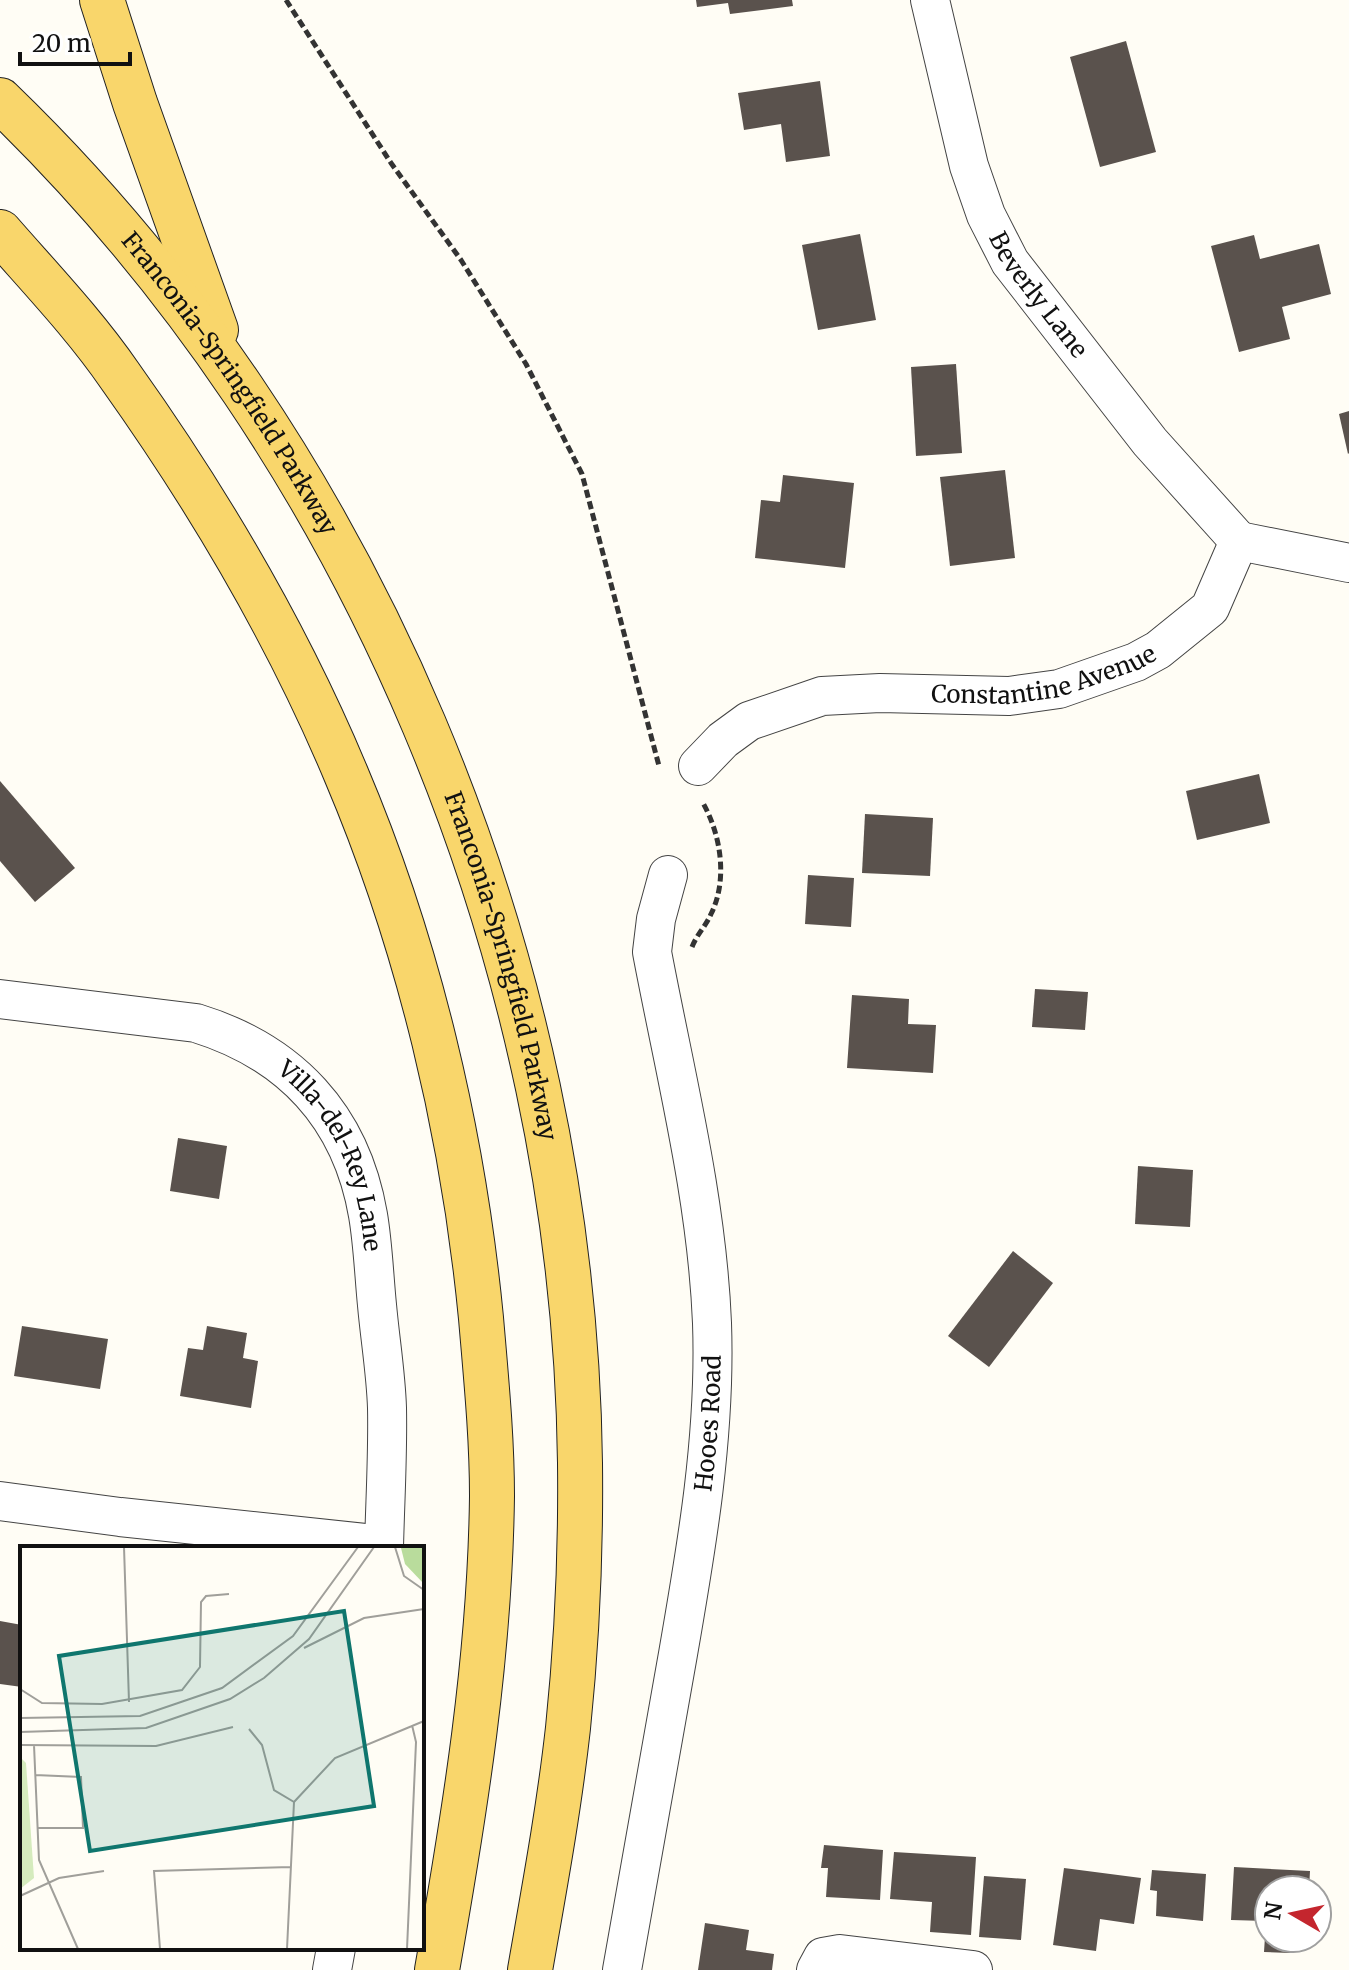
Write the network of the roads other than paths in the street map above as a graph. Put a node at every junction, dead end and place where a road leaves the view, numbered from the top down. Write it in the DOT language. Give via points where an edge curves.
graph roads {
  1 [pos="102,0"];
  2 [pos="930,0"];
  3 [pos="0,100"];
  4 [pos="0,232"];
  5 [pos="233,378"];
  6 [pos="1239,541"];
  7 [pos="1349,563"];
  8 [pos="687,778"];
  9 [pos="668,875"];
  10 [pos="0,999"];
  11 [pos="0,1501"];
  12 [pos="384,1546"];
  13 [pos="336,1950"];
  14 [pos="332,1970"];
  15 [pos="437,1970"];
  16 [pos="530,1970"];
  17 [pos="622,1970"];
  18 [pos="816,1970"];
  19 [pos="973,1970"];
  1 -- 5 [label="main road"];
  2 -- 6 [label="street, Beverly Lane" via="969,166 1010,262 1150,442"];
  3 -- 5 [label="main road, Franconia-Springfield Parkway" via="134,246"];
  4 -- 15 [label="main road" via="118,372 202,496 267,610 348,778 394,904 448,1099 471,1227 492,1492 481,1696"];
  5 -- 16 [label="main road, Franconia-Springfield Parkway" via="346,561 428,735 496,927 545,1124 574,1329 580,1533 568,1731"];
  6 -- 7 [label="street"];
  6 -- 8 [label="street, Constantine Avenue" via="1210,608 1136,662 1059,689 1009,696 822,696 749,721"];
  9 -- 17 [label="street, Hooes Road" via="652,952 700,1201 712,1323 711,1412 704,1493"];
  10 -- 12 [label="street, Villa-del-Rey Lane" via="216,1029 275,1060 316,1096 344,1139 368,1215 387,1407"];
  11 -- 12 [label="street"];
  13 -- 14 [label="street"];
  18 -- 19 [label="street" via="823,1957 840,1954"];
}
